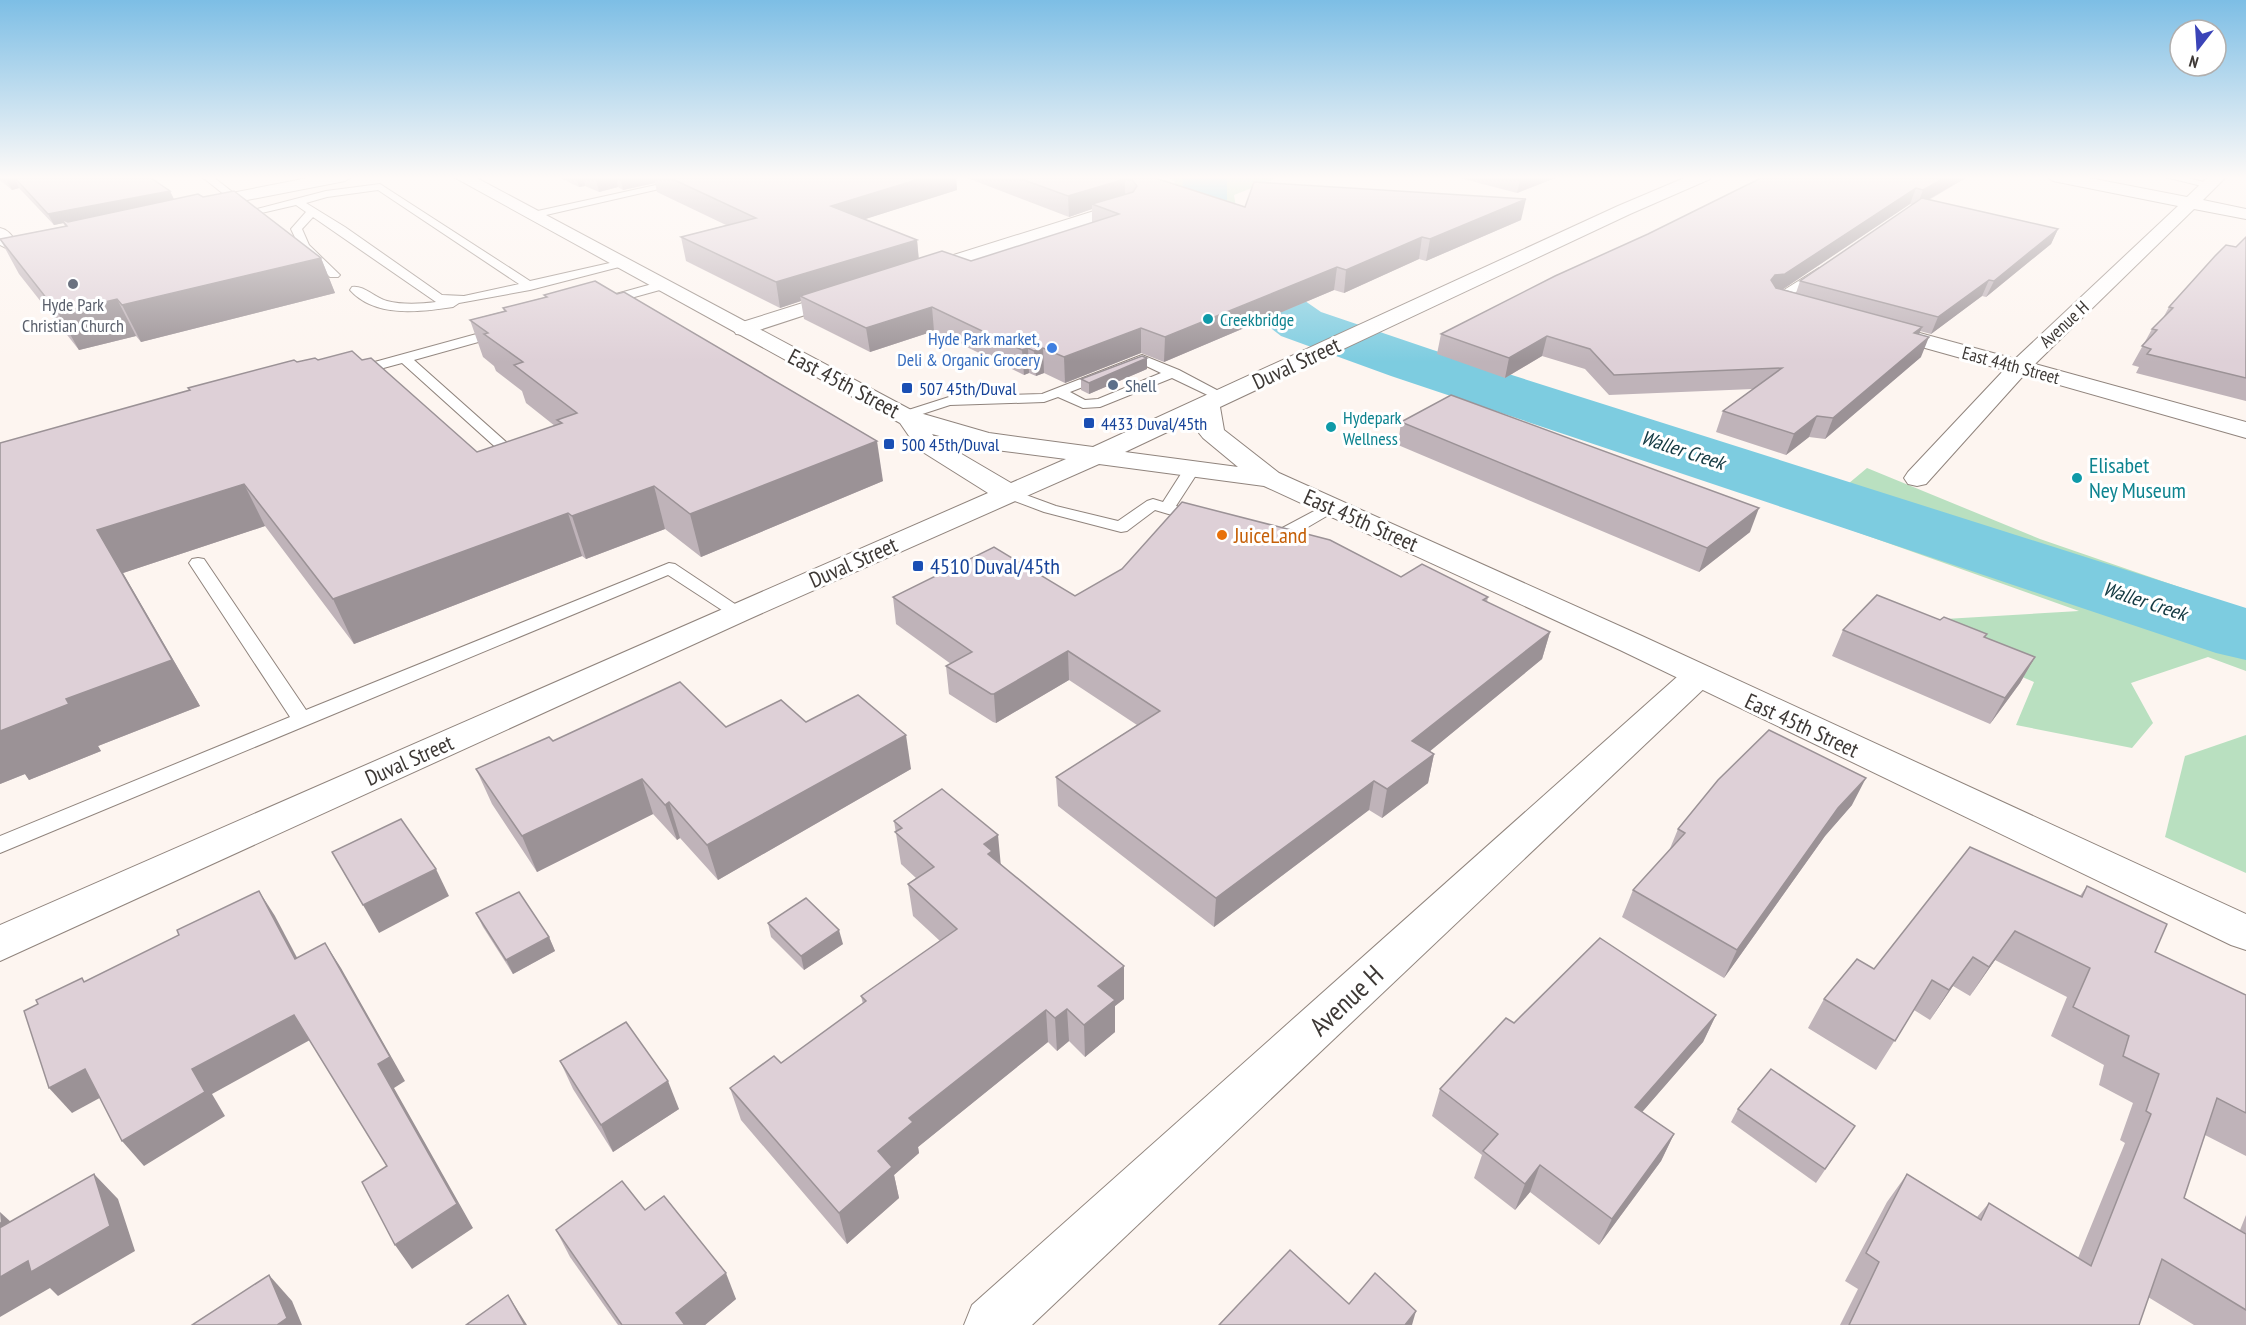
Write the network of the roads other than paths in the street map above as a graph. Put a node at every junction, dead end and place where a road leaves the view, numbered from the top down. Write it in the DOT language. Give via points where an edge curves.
graph roads {
  1 [pos="30,238"];
  2 [pos="300,238"];
  3 [pos="353,238"];
  4 [pos="457,238"];
  5 [pos="575,238"];
  6 [pos="1027,238"];
  7 [pos="1564,238"];
  8 [pos="2154,238"];
  9 [pos="2,240"];
  10 [pos="622,263"];
  11 [pos="1825,267"];
  12 [pos="334,275"];
  13 [pos="898,279"];
  14 [pos="663,285"];
  15 [pos="530,286"];
  16 [pos="356,290"];
  17 [pos="864,290"];
  18 [pos="464,300"];
  19 [pos="1777,300"];
  20 [pos="1799,306"];
  21 [pos="585,307"];
  22 [pos="1866,324"];
  23 [pos="517,326"];
  24 [pos="744,328"];
  25 [pos="404,358"];
  26 [pos="2019,367"];
  27 [pos="1174,373"];
  28 [pos="337,377"];
  29 [pos="1058,392"];
  30 [pos="1215,400"];
  31 [pos="904,416"];
  32 [pos="2246,430"];
  33 [pos="1095,456"];
  34 [pos="524,465"];
  35 [pos="1192,469"];
  36 [pos="1917,478"];
  37 [pos="1270,479"];
  38 [pos="1010,494"];
  39 [pos="1331,507"];
  40 [pos="1167,508"];
  41 [pos="1192,516"];
  42 [pos="1250,533"];
  43 [pos="198,563"];
  44 [pos="738,612"];
  45 [pos="1699,675"];
  46 [pos="302,720"];
  47 [pos="0,845"];
  48 [pos="2246,933"];
  49 [pos="0,944"];
  50 [pos="992,1325"];
  1 -- 9 [label="street"];
  2 -- 12 [label="lane"];
  3 -- 18 [label="lane" via="439,299"];
  4 -- 15 [label="lane"];
  5 -- 10 [label="street, East 45th Street"];
  6 -- 13 [label="street"];
  7 -- 30 [label="street, Duval Street"];
  8 -- 26 [label="street, Avenue H"];
  10 -- 14 [label="street, East 45th Street"];
  10 -- 15 [label="lane"];
  11 -- 19 [label="lane"];
  14 -- 21 [label="lane"];
  14 -- 24 [label="street, East 45th Street"];
  15 -- 18 [label="lane"];
  16 -- 18 [label="lane" via="388,306 423,308"];
  17 -- 24 [label="street"];
  19 -- 20 [label="street"];
  22 -- 26 [label="street, East 44th Street"];
  23 -- 25 [label="lane"];
  24 -- 31 [label="street, East 45th Street"];
  25 -- 28 [label="lane"];
  25 -- 34 [label="lane"];
  26 -- 32 [label="street, East 44th Street"];
  26 -- 36 [label="street, Avenue H"];
  27 -- 29 [label="lane" via="1100,403 1083,404"];
  27 -- 29 [label="lane" via="1142,358"];
  27 -- 30 [label="lane"];
  29 -- 31 [label="lane" via="1044,398 949,400"];
  30 -- 33 [label="street, Duval Street"];
  30 -- 37 [label="street" via="1212,433"];
  31 -- 33 [label="street, East 45th Street" via="988,441"];
  31 -- 38 [label="street" via="927,444"];
  33 -- 35 [label="street, East 45th Street"];
  33 -- 38 [label="street, Duval Street"];
  35 -- 37 [label="street, East 45th Street"];
  35 -- 40 [label="lane"];
  37 -- 39 [label="street, East 45th Street"];
  38 -- 40 [label="lane" via="1121,527 1153,504"];
  38 -- 44 [label="street, Duval Street"];
  39 -- 42 [label="lane" via="1273,540"];
  39 -- 45 [label="street, East 45th Street"];
  40 -- 41 [label="lane"];
  43 -- 46 [label="lane"];
  44 -- 46 [label="lane" via="669,568"];
  44 -- 49 [label="street, Duval Street"];
  45 -- 48 [label="street, East 45th Street"];
  45 -- 50 [label="street, Avenue H"];
  46 -- 47 [label="lane"];
}
